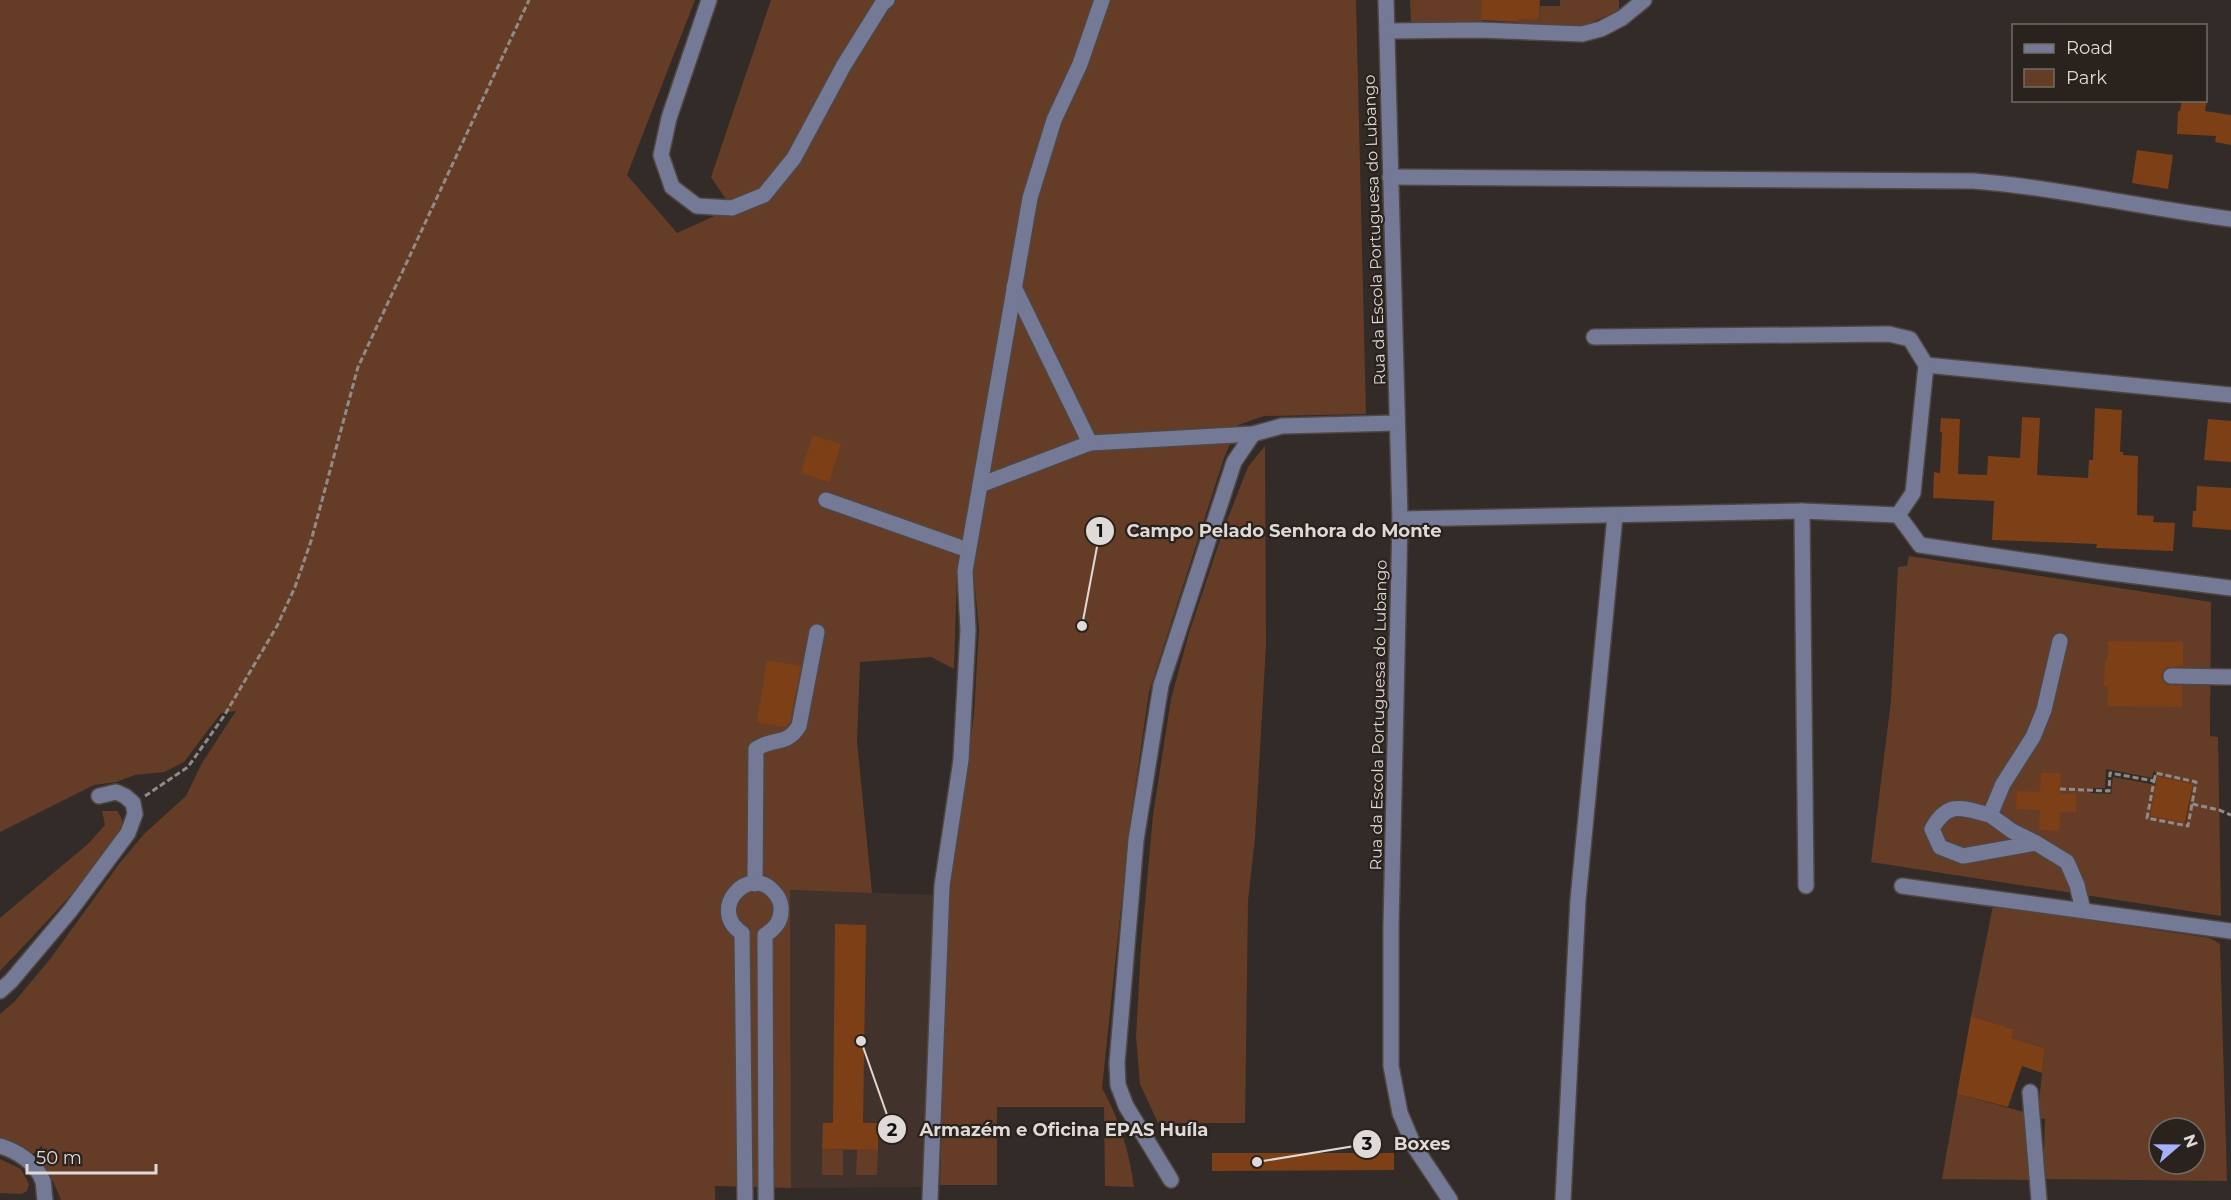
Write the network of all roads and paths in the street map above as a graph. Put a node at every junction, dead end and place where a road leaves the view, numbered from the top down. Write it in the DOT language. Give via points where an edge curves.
graph roads {
  1 [pos="529,0"];
  2 [pos="709,0"];
  3 [pos="887,0"];
  4 [pos="1102,0"];
  5 [pos="1386,0"];
  6 [pos="1644,0"];
  7 [pos="1387,31"];
  8 [pos="1390,177"];
  9 [pos="2231,219"];
  10 [pos="1014,287"];
  11 [pos="1594,337"];
  12 [pos="1926,365"];
  13 [pos="2231,395"];
  14 [pos="1397,423"];
  15 [pos="1253,434"];
  16 [pos="1090,443"];
  17 [pos="980,484"];
  18 [pos="826,500"];
  19 [pos="1802,511"];
  20 [pos="1898,515"];
  21 [pos="1615,516"];
  22 [pos="1400,519"];
  23 [pos="968,550"];
  24 [pos="2231,588"];
  25 [pos="817,632"];
  26 [pos="2060,641"];
  27 [pos="2171,676"];
  28 [pos="2231,677"];
  29 [pos="2154,781"];
  30 [pos="2060,789"];
  31 [pos="99,796"];
  32 [pos="133,803"];
  33 [pos="2191,804"];
  34 [pos="1990,815"];
  35 [pos="2231,815"];
  36 [pos="2036,843"];
  37 [pos="755,884"];
  38 [pos="1902,885"];
  39 [pos="1806,886"];
  40 [pos="2083,910"];
  41 [pos="2231,931"];
  42 [pos="0,991"];
  43 [pos="2030,1092"];
  44 [pos="0,1146"];
  45 [pos="1171,1180"];
  46 [pos="45,1200"];
  47 [pos="745,1200"];
  48 [pos="766,1200"];
  49 [pos="930,1200"];
  50 [pos="1450,1200"];
  51 [pos="1563,1200"];
  52 [pos="2039,1200"];
  1 -- 32 [label="path" via="358,367 311,541 276,626 224,716 188,767"];
  2 -- 3 [label="street" via="669,118 661,155 672,187 697,206 732,208 764,195 794,158 844,65"];
  4 -- 10 [label="street" via="1080,64 1054,120 1030,198"];
  5 -- 7 [label="street, Rua da Escola Portuguesa do Lubango"];
  6 -- 7 [label="street" via="1615,22 1582,34"];
  7 -- 8 [label="street, Rua da Escola Portuguesa do Lubango"];
  8 -- 9 [label="street" via="1973,181"];
  8 -- 14 [label="street, Rua da Escola Portuguesa do Lubango"];
  10 -- 16 [label="street"];
  10 -- 17 [label="street"];
  11 -- 12 [label="street" via="1889,334 1910,339"];
  12 -- 13 [label="street"];
  12 -- 20 [label="street" via="1913,493"];
  14 -- 15 [label="street" via="1282,426"];
  14 -- 22 [label="street, Rua da Escola Portuguesa do Lubango"];
  15 -- 16 [label="street"];
  15 -- 45 [label="street" via="1234,462 1161,685 1136,840 1118,1085 1126,1107"];
  16 -- 17 [label="street"];
  17 -- 23 [label="street"];
  18 -- 23 [label="street"];
  19 -- 20 [label="street"];
  19 -- 21 [label="street"];
  19 -- 39 [label="street"];
  20 -- 24 [label="street" via="1920,545"];
  21 -- 22 [label="street"];
  21 -- 51 [label="street" via="1578,900"];
  22 -- 50 [label="street, Rua da Escola Portuguesa do Lubango" via="1391,1066 1400,1113 1414,1146"];
  23 -- 49 [label="street" via="961,760 942,886"];
  25 -- 37 [label="street" via="799,726 792,737 756,749"];
  26 -- 34 [label="street" via="2044,710"];
  27 -- 28 [label="street"];
  29 -- 30 [label="path" via="2110,773 2109,791"];
  29 -- 33 [label="path" via="2156,773 2196,782"];
  29 -- 33 [label="path" via="2147,818 2187,826"];
  31 -- 32 [label="street" via="116,792"];
  32 -- 42 [label="street" via="135,814 128,833 70,911"];
  33 -- 35 [label="path"];
  34 -- 36 [label="street"];
  34 -- 36 [label="street" via="1959,807 1940,816 1932,830 1940,847 1964,856"];
  36 -- 40 [label="street" via="2067,862"];
  37 -- 47 [label="street" via="736,891 729,906 732,923 742,933"];
  37 -- 48 [label="street" via="769,887 781,909 776,926 765,935"];
  38 -- 40 [label="street"];
  40 -- 41 [label="street"];
  43 -- 52 [label="street"];
  44 -- 46 [label="street" via="32,1164 43,1181"];
}
